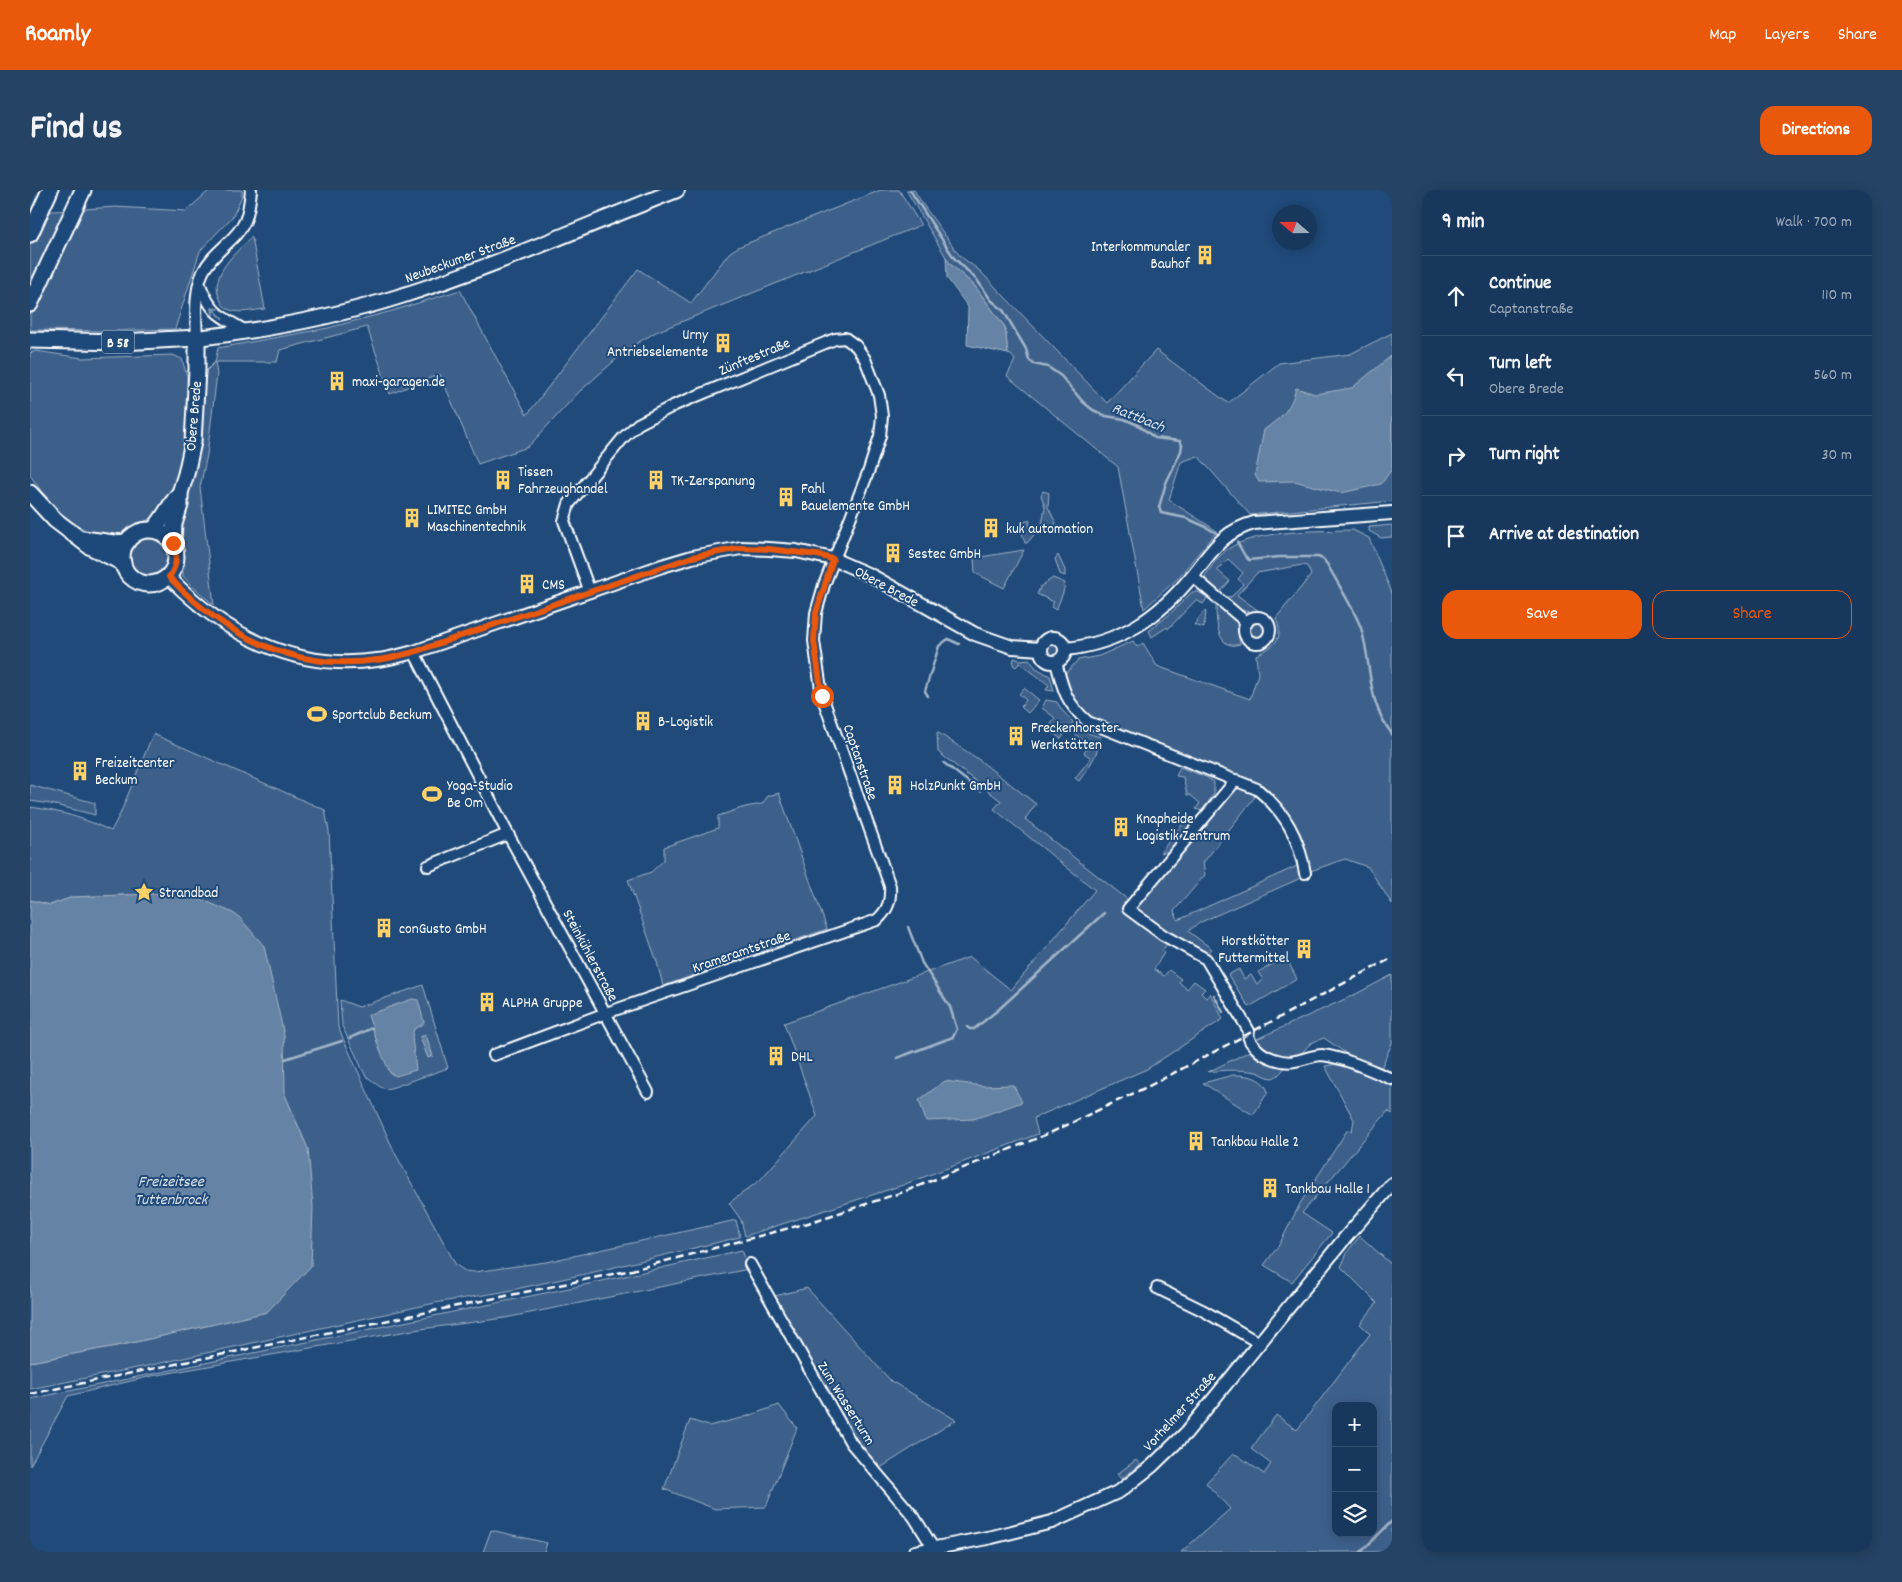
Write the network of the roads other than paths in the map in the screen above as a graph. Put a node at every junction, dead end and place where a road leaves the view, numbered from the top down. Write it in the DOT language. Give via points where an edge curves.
graph roads {
  1 [pos="50,190"];
  2 [pos="83,190"];
  3 [pos="251,190"];
  4 [pos="677,190"];
  5 [pos="30,234"];
  6 [pos="200,284"];
  7 [pos="30,304"];
  8 [pos="246,331"];
  9 [pos="197,338"];
  10 [pos="35,341"];
  11 [pos="30,493"];
  12 [pos="180,493"];
  13 [pos="1392,513"];
  14 [pos="153,530"];
  15 [pos="79,538"];
  16 [pos="127,542"];
  17 [pos="173,543"];
  18 [pos="833,559"];
  19 [pos="123,563"];
  20 [pos="1192,576"];
  21 [pos="169,577"];
  22 [pos="590,592"];
  23 [pos="1247,622"];
  24 [pos="1041,649"];
  25 [pos="1066,649"];
  26 [pos="414,652"];
  27 [pos="1056,662"];
  28 [pos="1236,780"];
  29 [pos="508,834"];
  30 [pos="428,866"];
  31 [pos="1305,873"];
  32 [pos="884,913"];
  33 [pos="606,1013"];
  34 [pos="494,1054"];
  35 [pos="1392,1079"];
  36 [pos="648,1092"];
  37 [pos="1392,1184"];
  38 [pos="750,1264"];
  39 [pos="1157,1288"];
  40 [pos="1259,1343"];
  41 [pos="939,1549"];
  42 [pos="916,1552"];
  1 -- 5 [label="main road"];
  2 -- 7 [label="main road"];
  3 -- 6 [label="street" via="245,221 215,253 202,272"];
  4 -- 8 [label="main road, Neubeckumer Straße" via="427,288 326,316"];
  8 -- 6 [label="street, one-way" via="216,314"];
  6 -- 9 [label="street" via="196,301"];
  8 -- 9 [label="main road, Neubeckumer Straße"];
  9 -- 10 [label="main road, B 58" via="121,342"];
  9 -- 12 [label="main road, Obere Brede" via="193,442"];
  11 -- 15 [label="main road" via="55,520"];
  12 -- 14 [label="main road, Obere Brede"];
  12 -- 17 [label="main road, Obere Brede"];
  13 -- 20 [label="street" via="1244,526 1224,537"];
  14 -- 16 [label="main road" via="139,532"];
  14 -- 17 [label="main road"];
  15 -- 16 [label="main road"];
  15 -- 19 [label="main road"];
  16 -- 19 [label="main road"];
  17 -- 21 [label="main road" via="177,557"];
  18 -- 22 [label="street, Obere Brede" via="741,548 692,557"];
  18 -- 22 [label="street, Zünftestraße" via="869,470 880,436 882,416 879,395 865,359 845,338 825,342 665,409 638,424 622,438 565,512 564,521"];
  18 -- 24 [label="street, Obere Brede" via="872,576 975,634 1012,647"];
  18 -- 32 [label="street, Captanstraße" via="816,613 814,641 822,696 890,886 889,905"];
  19 -- 21 [label="main road" via="129,576 142,583 156,584"];
  20 -- 23 [label="street"];
  20 -- 25 [label="street" via="1175,596 1141,624 1117,637"];
  21 -- 26 [label="street, Obere Brede" via="200,607 227,626 257,644 279,652 330,662 352,662"];
  22 -- 26 [label="street, Obere Brede"];
  24 -- 25 [label="street" via="1044,642 1054,637 1063,641"];
  24 -- 27 [label="street" via="1045,660"];
  25 -- 27 [label="street" via="1062,659"];
  26 -- 29 [label="street, Steinkühlerstraße"];
  27 -- 28 [label="street" via="1064,693 1088,722"];
  28 -- 31 [label="street" via="1257,789 1284,816 1301,851"];
  28 -- 35 [label="street" via="1128,909 1163,935 1206,959 1249,1031 1250,1042 1261,1054 1286,1062 1320,1055 1358,1064"];
  29 -- 30 [label="street"];
  29 -- 33 [label="street, Steinkühlerstraße"];
  32 -- 33 [label="street, Krameramtstraße" via="877,920"];
  33 -- 34 [label="street, Steinkühlerstraße"];
  33 -- 36 [label="street"];
  37 -- 40 [label="street, Vorhelmer Straße"];
  38 -- 41 [label="street, Zum Wasserturm" via="851,1443"];
  39 -- 40 [label="street"];
  40 -- 41 [label="street, Vorhelmer Straße" via="1186,1433 1120,1491 1052,1522"];
  41 -- 42 [label="street, Vorhelmer Straße"];
}
